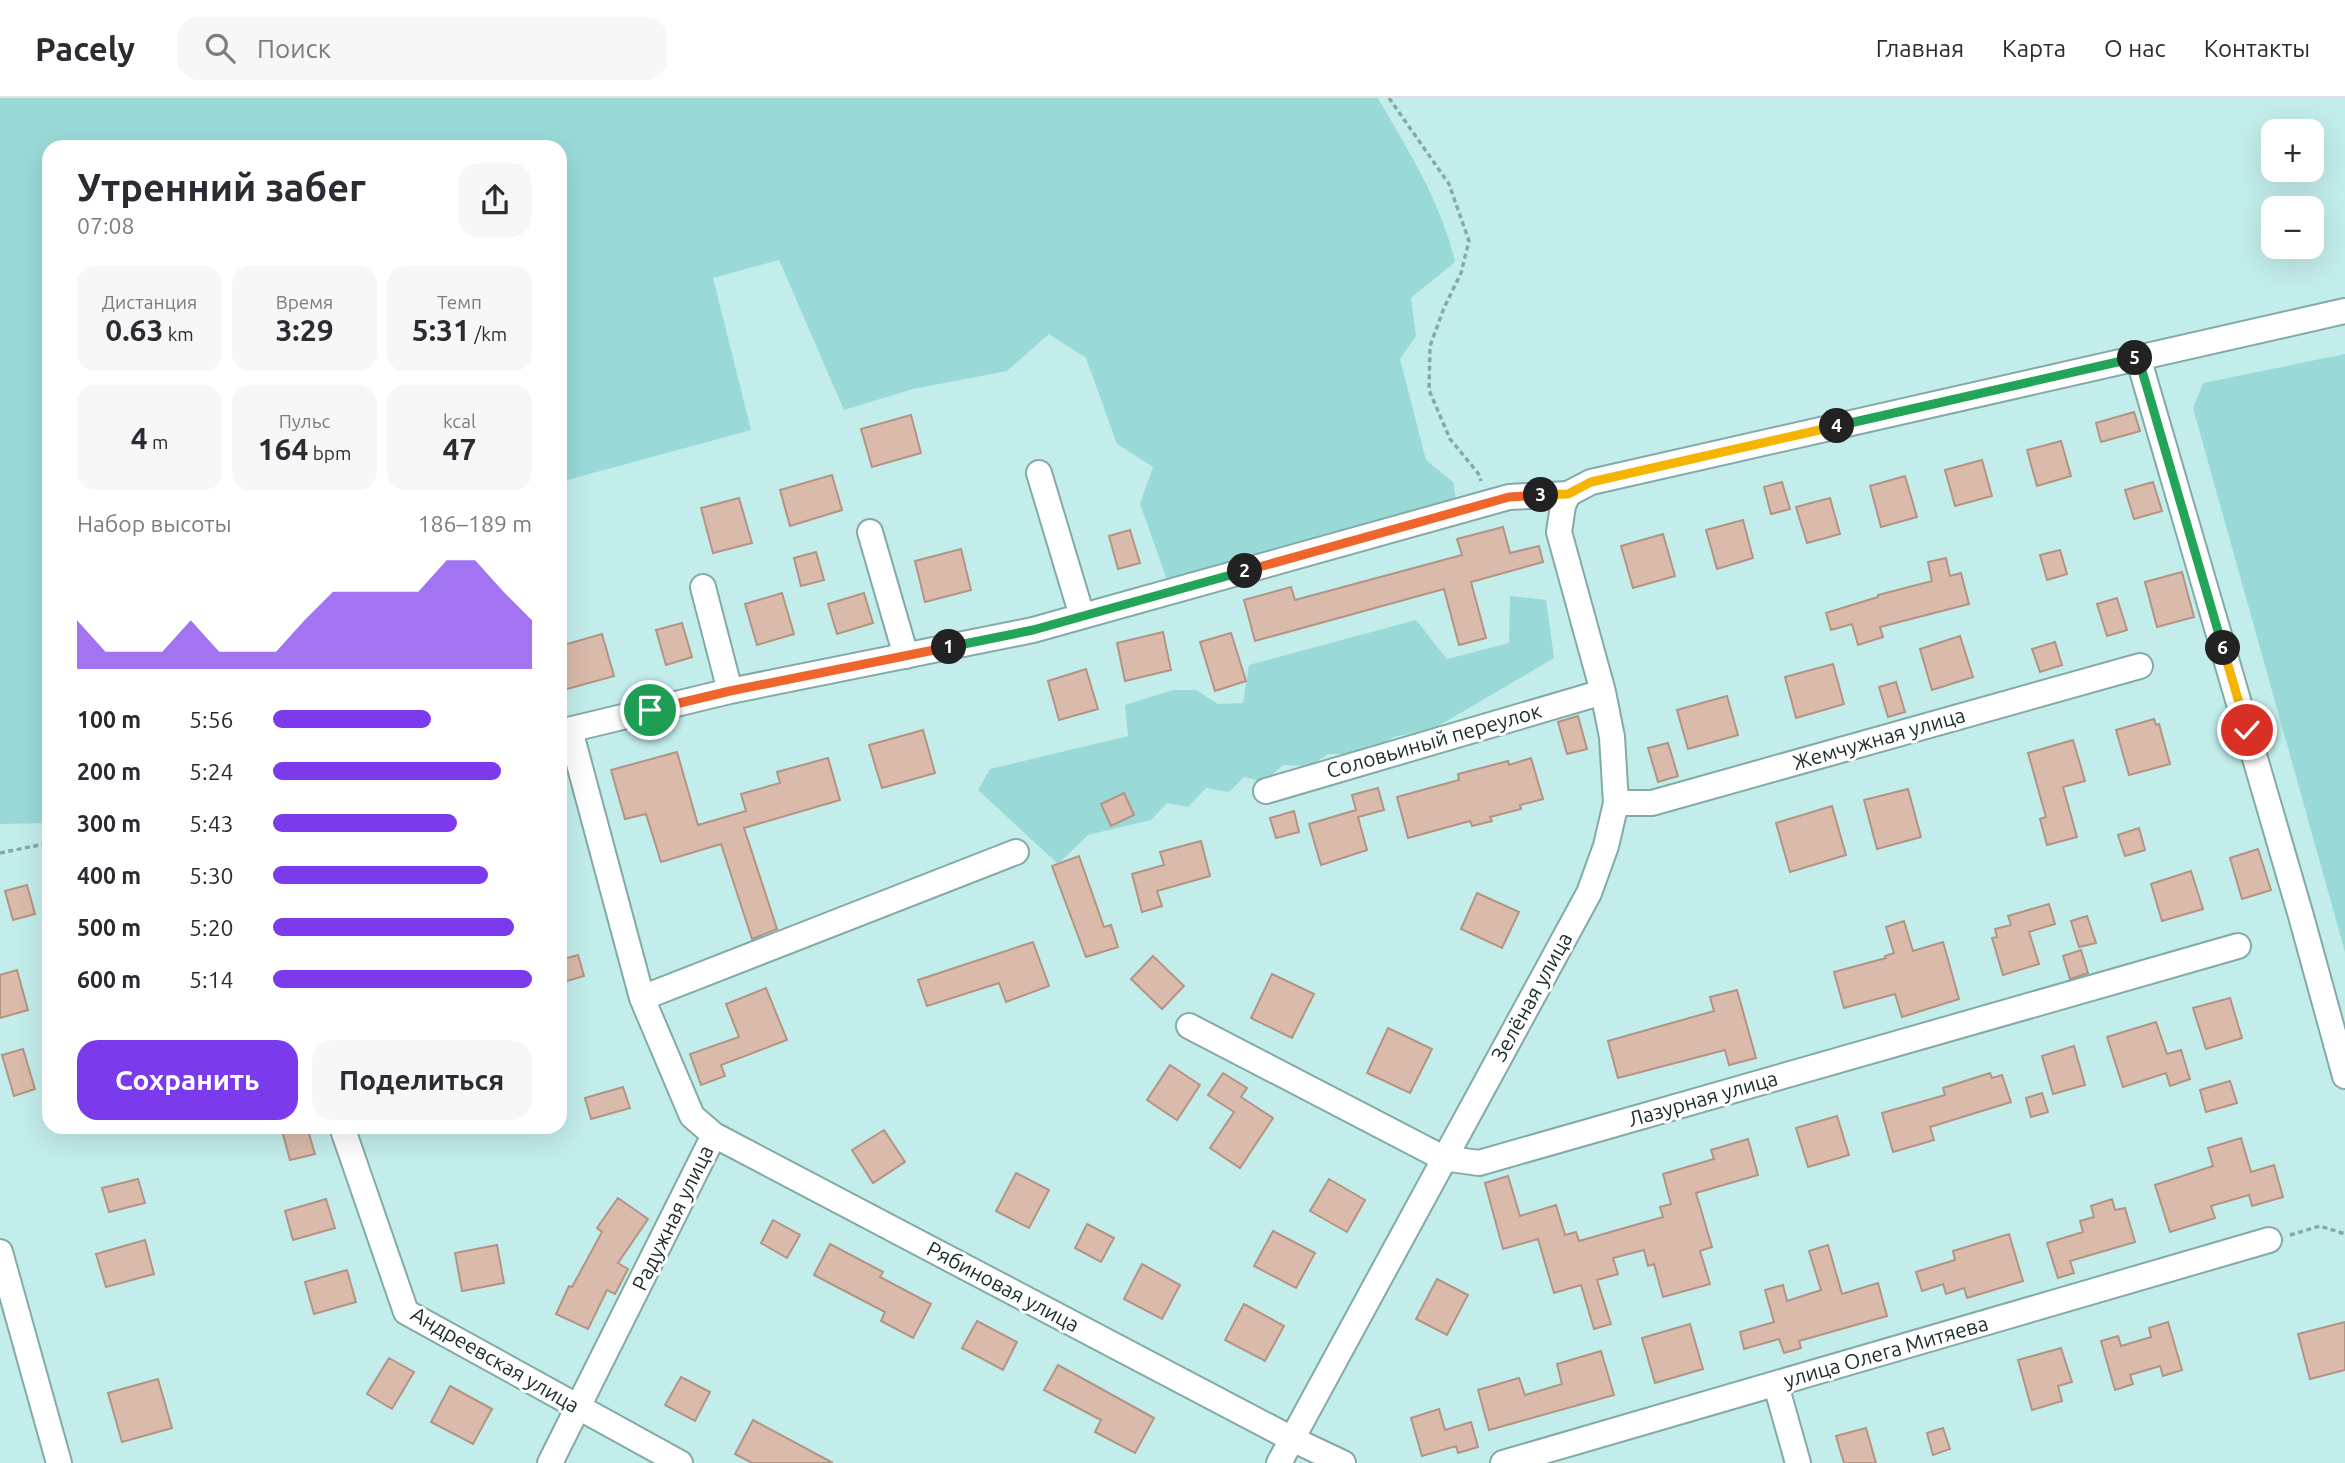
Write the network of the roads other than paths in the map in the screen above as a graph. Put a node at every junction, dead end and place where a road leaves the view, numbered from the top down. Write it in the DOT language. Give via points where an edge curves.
graph roads {
  1 [pos="2345,311"];
  2 [pos="2138,357"];
  3 [pos="1039,473"];
  4 [pos="1568,494"];
  5 [pos="870,532"];
  6 [pos="703,587"];
  7 [pos="1082,616"];
  8 [pos="906,656"];
  9 [pos="2140,666"];
  10 [pos="730,691"];
  11 [pos="1603,692"];
  12 [pos="567,731"];
  13 [pos="567,738"];
  14 [pos="1266,791"];
  15 [pos="1616,803"];
  16 [pos="1016,852"];
  17 [pos="2238,946"];
  18 [pos="642,998"];
  19 [pos="1189,1026"];
  20 [pos="2345,1076"];
  21 [pos="344,1134"];
  22 [pos="714,1135"];
  23 [pos="1443,1158"];
  24 [pos="2269,1240"];
  25 [pos="0,1252"];
  26 [pos="1776,1385"];
  27 [pos="579,1408"];
  28 [pos="1292,1439"];
  29 [pos="59,1463"];
  30 [pos="550,1463"];
  31 [pos="680,1463"];
  32 [pos="1279,1463"];
  33 [pos="1343,1463"];
  34 [pos="1503,1463"];
  35 [pos="1798,1463"];
  1 -- 2 [label="street"];
  2 -- 4 [label="street" via="1591,482"];
  2 -- 20 [label="street"];
  3 -- 7 [label="street"];
  4 -- 7 [label="street" via="1489,502"];
  4 -- 11 [label="street, Зелёная улица" via="1560,519 1562,545"];
  5 -- 8 [label="street"];
  6 -- 10 [label="street"];
  7 -- 8 [label="street"];
  8 -- 10 [label="street"];
  9 -- 15 [label="street, Жемчужная улица" via="1652,803"];
  10 -- 12 [label="street"];
  11 -- 14 [label="street, Соловьиный переулок"];
  11 -- 15 [label="street, Зелёная улица" via="1612,737"];
  13 -- 18 [label="street, Радужная улица"];
  15 -- 23 [label="street, Зелёная улица" via="1589,892"];
  16 -- 18 [label="street"];
  17 -- 23 [label="street, Лазурная улица" via="1479,1163"];
  18 -- 22 [label="street, Радужная улица" via="692,1116"];
  19 -- 23 [label="street, Лазурная улица"];
  21 -- 27 [label="street, Андреевская улица" via="406,1312"];
  22 -- 27 [label="street, Радужная улица"];
  22 -- 28 [label="street, Рябиновая улица"];
  23 -- 28 [label="street, Зелёная улица"];
  24 -- 26 [label="street, улица Олега Митяева"];
  25 -- 29 [label="street"];
  26 -- 34 [label="street, улица Олега Митяева"];
  26 -- 35 [label="street"];
  27 -- 30 [label="street, Радужная улица"];
  27 -- 31 [label="street, Андреевская улица"];
  28 -- 32 [label="street, Зелёная улица"];
  28 -- 33 [label="street"];
}
